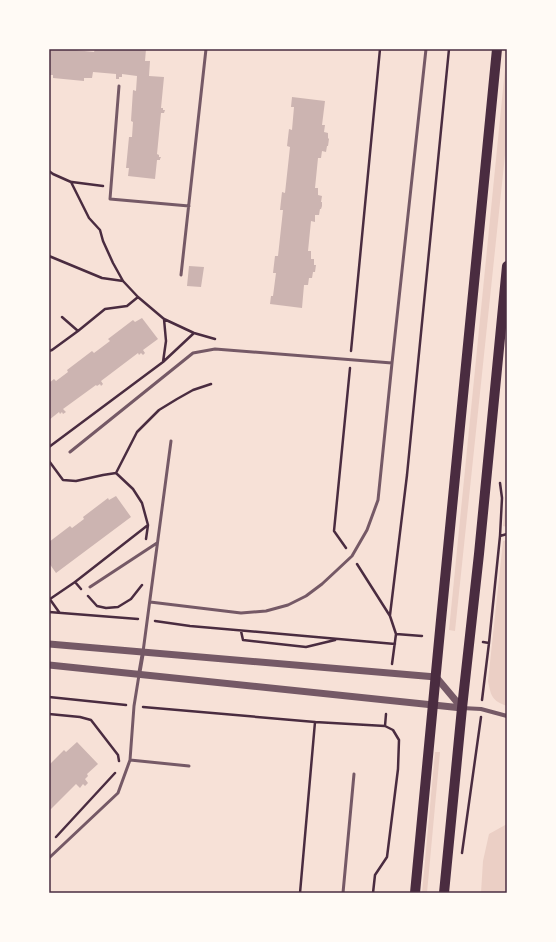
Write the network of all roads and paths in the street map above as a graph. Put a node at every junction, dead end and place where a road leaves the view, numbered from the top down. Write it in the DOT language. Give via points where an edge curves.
graph roads {
  1 [pos="206,49"];
  2 [pos="380,49"];
  3 [pos="426,49"];
  4 [pos="449,49"];
  5 [pos="497,49"];
  6 [pos="118,86"];
  7 [pos="49,171"];
  8 [pos="71,182"];
  9 [pos="111,187"];
  10 [pos="189,206"];
  11 [pos="49,256"];
  12 [pos="507,266"];
  13 [pos="181,275"];
  14 [pos="123,281"];
  15 [pos="138,297"];
  16 [pos="62,318"];
  17 [pos="164,319"];
  18 [pos="78,331"];
  19 [pos="194,333"];
  20 [pos="216,339"];
  21 [pos="49,351"];
  22 [pos="350,359"];
  23 [pos="163,362"];
  24 [pos="392,363"];
  25 [pos="211,384"];
  26 [pos="171,441"];
  27 [pos="49,447"];
  28 [pos="70,452"];
  29 [pos="49,461"];
  30 [pos="116,473"];
  31 [pos="502,498"];
  32 [pos="507,534"];
  33 [pos="500,536"];
  34 [pos="158,543"];
  35 [pos="352,556"];
  36 [pos="75,582"];
  37 [pos="142,585"];
  38 [pos="90,587"];
  39 [pos="50,598"];
  40 [pos="150,602"];
  41 [pos="49,612"];
  42 [pos="59,613"];
  43 [pos="390,616"];
  44 [pos="148,620"];
  45 [pos="241,630"];
  46 [pos="396,634"];
  47 [pos="422,636"];
  48 [pos="337,639"];
  49 [pos="484,642"];
  50 [pos="489,643"];
  51 [pos="49,644"];
  52 [pos="394,644"];
  53 [pos="143,652"];
  54 [pos="49,665"];
  55 [pos="392,667"];
  56 [pos="139,675"];
  57 [pos="436,677"];
  58 [pos="49,697"];
  59 [pos="433,705"];
  60 [pos="134,706"];
  61 [pos="462,708"];
  62 [pos="482,709"];
  63 [pos="49,714"];
  64 [pos="386,714"];
  65 [pos="507,716"];
  66 [pos="315,722"];
  67 [pos="385,726"];
  68 [pos="399,740"];
  69 [pos="404,742"];
  70 [pos="472,747"];
  71 [pos="477,748"];
  72 [pos="130,760"];
  73 [pos="189,766"];
  74 [pos="354,774"];
  75 [pos="54,839"];
  76 [pos="462,855"];
  77 [pos="49,858"];
  78 [pos="300,893"];
  79 [pos="343,893"];
  80 [pos="373,893"];
  81 [pos="415,893"];
  82 [pos="444,893"];
  1 -- 10 [label="lane"];
  2 -- 22 [label="path"];
  3 -- 24 [label="lane"];
  4 -- 43 [label="path" via="407,475"];
  5 -- 57 [label="main road"];
  6 -- 9 [label="lane"];
  7 -- 8 [label="path"];
  8 -- 9 [label="path"];
  8 -- 14 [label="path" via="89,218 100,230"];
  9 -- 10 [label="lane" via="110,199"];
  10 -- 13 [label="lane"];
  11 -- 14 [label="path" via="102,278"];
  12 -- 61 [label="main road"];
  14 -- 15 [label="path"];
  15 -- 17 [label="path"];
  15 -- 18 [label="path" via="127,306 105,309"];
  16 -- 18 [label="path"];
  17 -- 19 [label="path"];
  17 -- 23 [label="path" via="166,341"];
  18 -- 21 [label="path"];
  19 -- 20 [label="path"];
  19 -- 23 [label="path"];
  22 -- 24 [label="lane"];
  22 -- 28 [label="lane" via="215,349 193,353"];
  22 -- 35 [label="path" via="334,531"];
  23 -- 27 [label="path"];
  24 -- 35 [label="lane" via="378,500 367,530"];
  25 -- 30 [label="path" via="193,390 159,410 137,432"];
  26 -- 34 [label="lane"];
  29 -- 30 [label="path" via="63,480 76,481"];
  30 -- 36 [label="path" via="133,489 142,503 148,525"];
  31 -- 33 [label="path"];
  32 -- 33 [label="path"];
  33 -- 50 [label="path"];
  34 -- 38 [label="lane"];
  34 -- 40 [label="lane"];
  35 -- 40 [label="lane" via="306,596 266,611 241,613"];
  35 -- 43 [label="path"];
  36 -- 37 [label="path" via="97,606 106,608 118,607 131,599"];
  36 -- 39 [label="path"];
  39 -- 42 [label="path"];
  40 -- 44 [label="lane"];
  41 -- 42 [label="path"];
  42 -- 44 [label="path"];
  43 -- 46 [label="path"];
  44 -- 45 [label="path"];
  44 -- 53 [label="lane"];
  45 -- 48 [label="path"];
  45 -- 48 [label="path" via="243,640 306,647"];
  46 -- 47 [label="path"];
  46 -- 52 [label="path"];
  48 -- 52 [label="path"];
  49 -- 50 [label="path"];
  50 -- 62 [label="path"];
  51 -- 53 [label="street"];
  52 -- 55 [label="path"];
  53 -- 56 [label="street"];
  53 -- 57 [label="street"];
  54 -- 56 [label="street"];
  56 -- 59 [label="street"];
  56 -- 60 [label="lane"];
  57 -- 59 [label="main road"];
  57 -- 61 [label="street"];
  58 -- 60 [label="path"];
  59 -- 61 [label="street"];
  59 -- 81 [label="main road"];
  60 -- 66 [label="path"];
  60 -- 72 [label="lane"];
  61 -- 62 [label="street"];
  61 -- 82 [label="main road"];
  62 -- 65 [label="street"];
  62 -- 71 [label="path"];
  63 -- 75 [label="path" via="91,720 118,755 120,768"];
  64 -- 67 [label="path"];
  66 -- 67 [label="path"];
  66 -- 78 [label="path"];
  67 -- 68 [label="path" via="393,730"];
  68 -- 69 [label="path"];
  68 -- 80 [label="path" via="387,857 374,875"];
  70 -- 71 [label="path"];
  71 -- 76 [label="path"];
  72 -- 73 [label="lane"];
  72 -- 77 [label="lane" via="118,793"];
  74 -- 79 [label="lane"];
}
